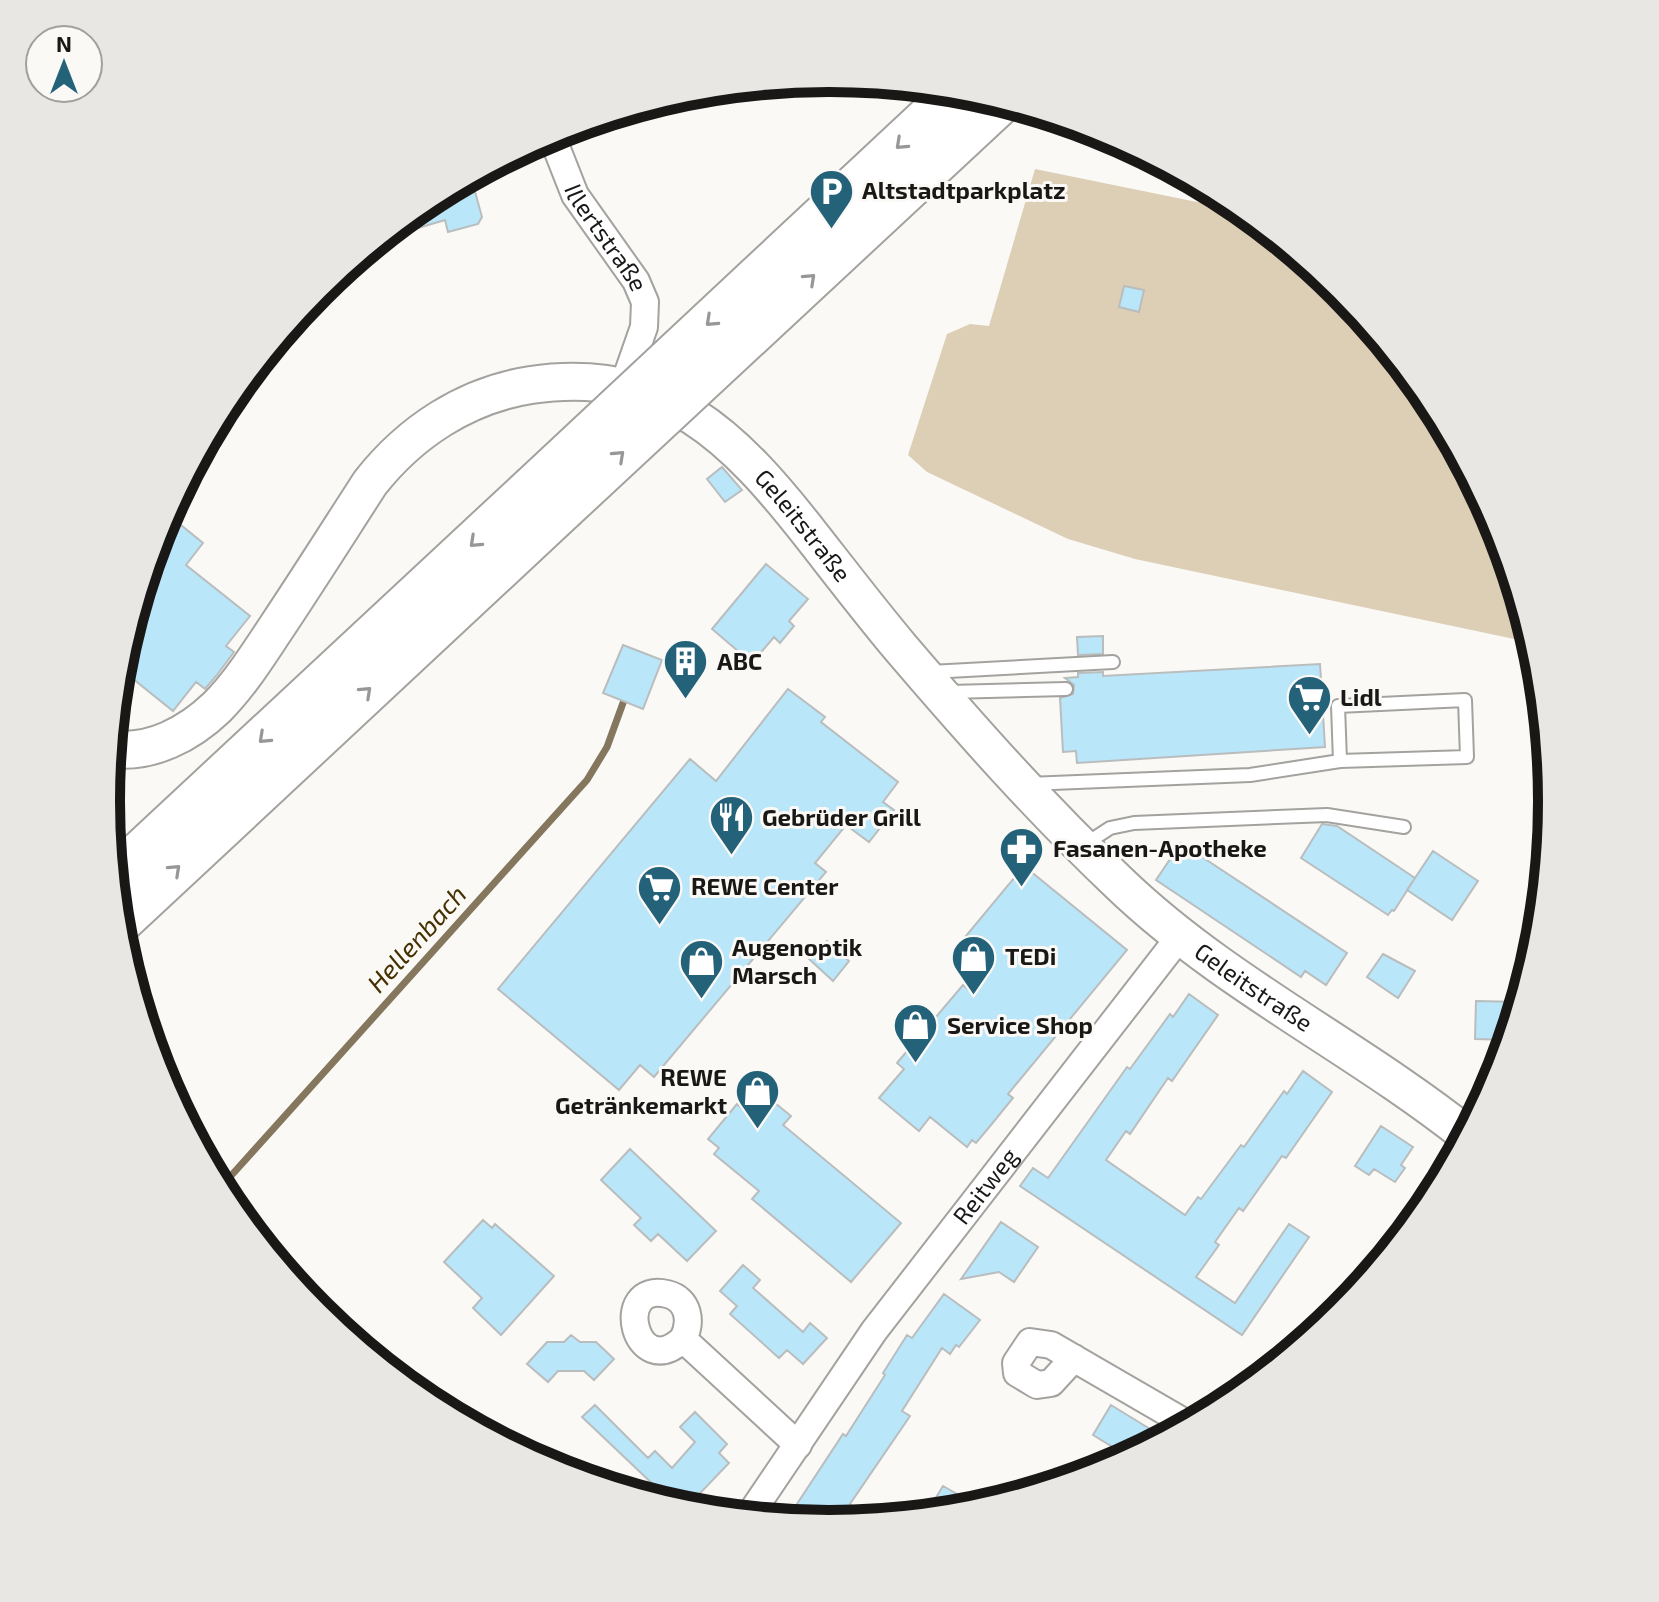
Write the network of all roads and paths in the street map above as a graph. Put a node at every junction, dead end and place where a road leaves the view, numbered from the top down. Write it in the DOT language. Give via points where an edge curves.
graph roads {
  1 [pos="947,102"];
  2 [pos="990,111"];
  3 [pos="556,147"];
  4 [pos="623,387"];
  5 [pos="547,499"];
  6 [pos="1113,662"];
  7 [pos="931,683"];
  8 [pos="1066,689"];
  9 [pos="123,749"];
  10 [pos="1340,761"];
  11 [pos="1021,784"];
  12 [pos="1404,827"];
  13 [pos="1082,847"];
  14 [pos="124,869"];
  15 [pos="130,911"];
  16 [pos="1181,935"];
  17 [pos="1460,1125"];
  18 [pos="683,1339"];
  19 [pos="1074,1358"];
  20 [pos="1178,1418"];
  21 [pos="798,1445"];
  22 [pos="756,1506"];
  1 -- 5 [label="highway, one-way, bridge"];
  5 -- 2 [label="highway, one-way, bridge"];
  3 -- 4 [label="street, Illertstraße" via="575,195 645,302 644,327"];
  4 -- 7 [label="main road, Geleitstraße" via="678,407 733,445 776,490"];
  4 -- 9 [label="main road, Geleitstraße" via="566,381 523,387 477,400 420,433 370,483 244,675 217,707 162,743"];
  5 -- 14 [label="highway, one-way"];
  15 -- 5 [label="highway, one-way"];
  6 -- 7 [label="lane"];
  7 -- 8 [label="lane"];
  7 -- 11 [label="main road, Geleitstraße"];
  10 -- 10 [label="lane" via="1467,757 1465,700 1338,706"];
  10 -- 11 [label="lane" via="1250,775"];
  11 -- 13 [label="main road, Geleitstraße"];
  12 -- 13 [label="lane" via="1327,815 1134,823 1110,828"];
  13 -- 16 [label="main road, Geleitstraße"];
  16 -- 17 [label="main road, Geleitstraße" via="1265,998"];
  16 -- 21 [label="street, Reitweg" via="874,1331"];
  18 -- 21 [label="street"];
  19 -- 20 [label="street"];
  21 -- 22 [label="street, Reitweg"];
}
